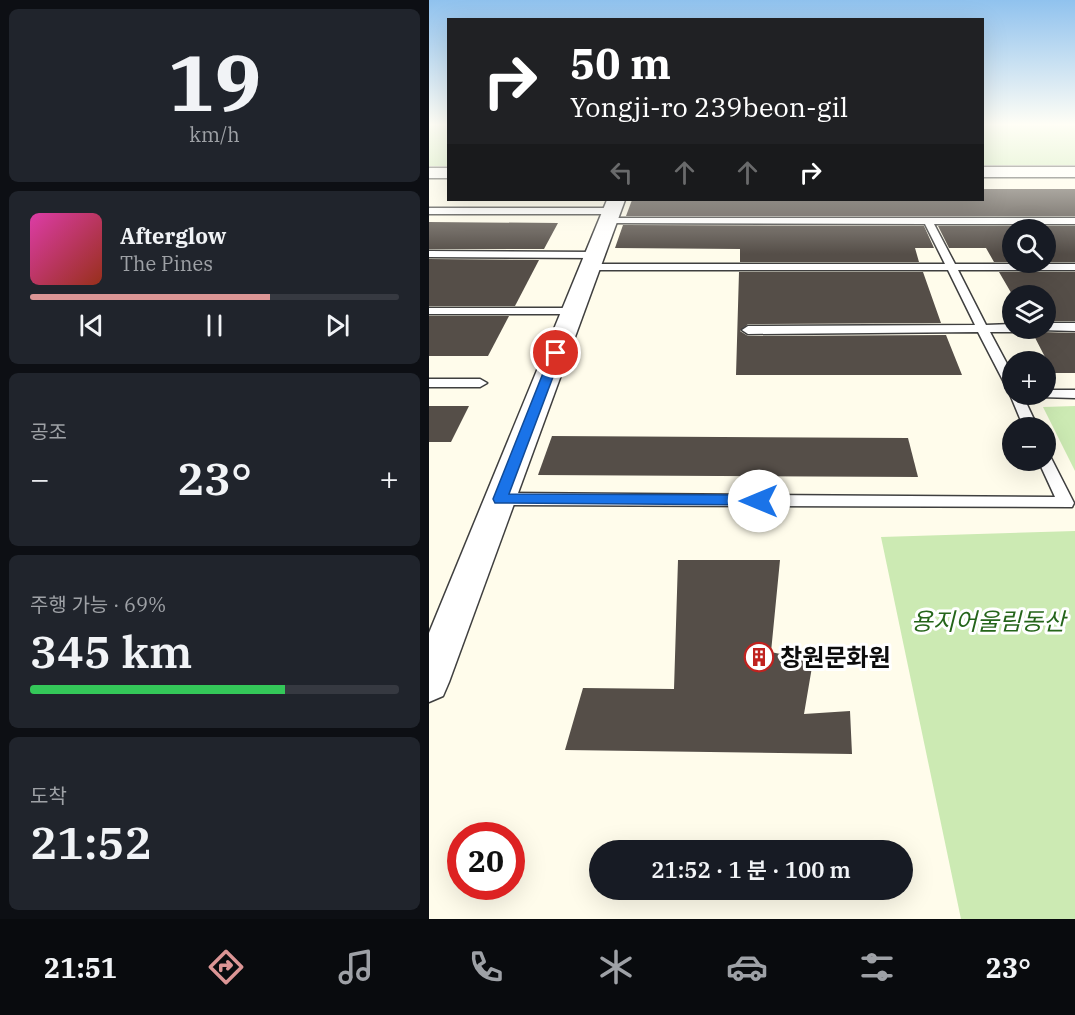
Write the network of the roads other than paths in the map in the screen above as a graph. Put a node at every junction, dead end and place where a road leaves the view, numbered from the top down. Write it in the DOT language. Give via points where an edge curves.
graph roads {
  1 [pos="984,172"];
  2 [pos="1075,172"];
  3 [pos="429,173"];
  4 [pos="447,173"];
  5 [pos="429,211"];
  6 [pos="611,211"];
  7 [pos="928,221"];
  8 [pos="1075,222"];
  9 [pos="429,254"];
  10 [pos="592,261"];
  11 [pos="949,267"];
  12 [pos="1075,267"];
  13 [pos="429,311"];
  14 [pos="573,311"];
  15 [pos="1056,327"];
  16 [pos="1075,327"];
  17 [pos="982,328"];
  18 [pos="1002,328"];
  19 [pos="747,330"];
  20 [pos="1002,367"];
  21 [pos="429,383"];
  22 [pos="480,384"];
  23 [pos="1056,394"];
  24 [pos="1075,394"];
  25 [pos="1050,471"];
  26 [pos="500,499"];
  27 [pos="430,678"];
  1 -- 2 [label="street"];
  3 -- 4 [label="street"];
  5 -- 6 [label="lane"];
  6 -- 7 [label="lane"];
  6 -- 10 [label="street"];
  7 -- 8 [label="lane"];
  7 -- 11 [label="lane"];
  9 -- 10 [label="lane"];
  10 -- 11 [label="lane"];
  10 -- 14 [label="street"];
  11 -- 12 [label="lane"];
  11 -- 17 [label="lane"];
  13 -- 14 [label="lane"];
  14 -- 26 [label="street"];
  15 -- 16 [label="lane"];
  17 -- 18 [label="lane"];
  17 -- 19 [label="lane"];
  17 -- 20 [label="lane"];
  21 -- 22 [label="lane"];
  23 -- 24 [label="lane"];
  25 -- 26 [label="lane" via="1066,503"];
  26 -- 27 [label="street"];
}
